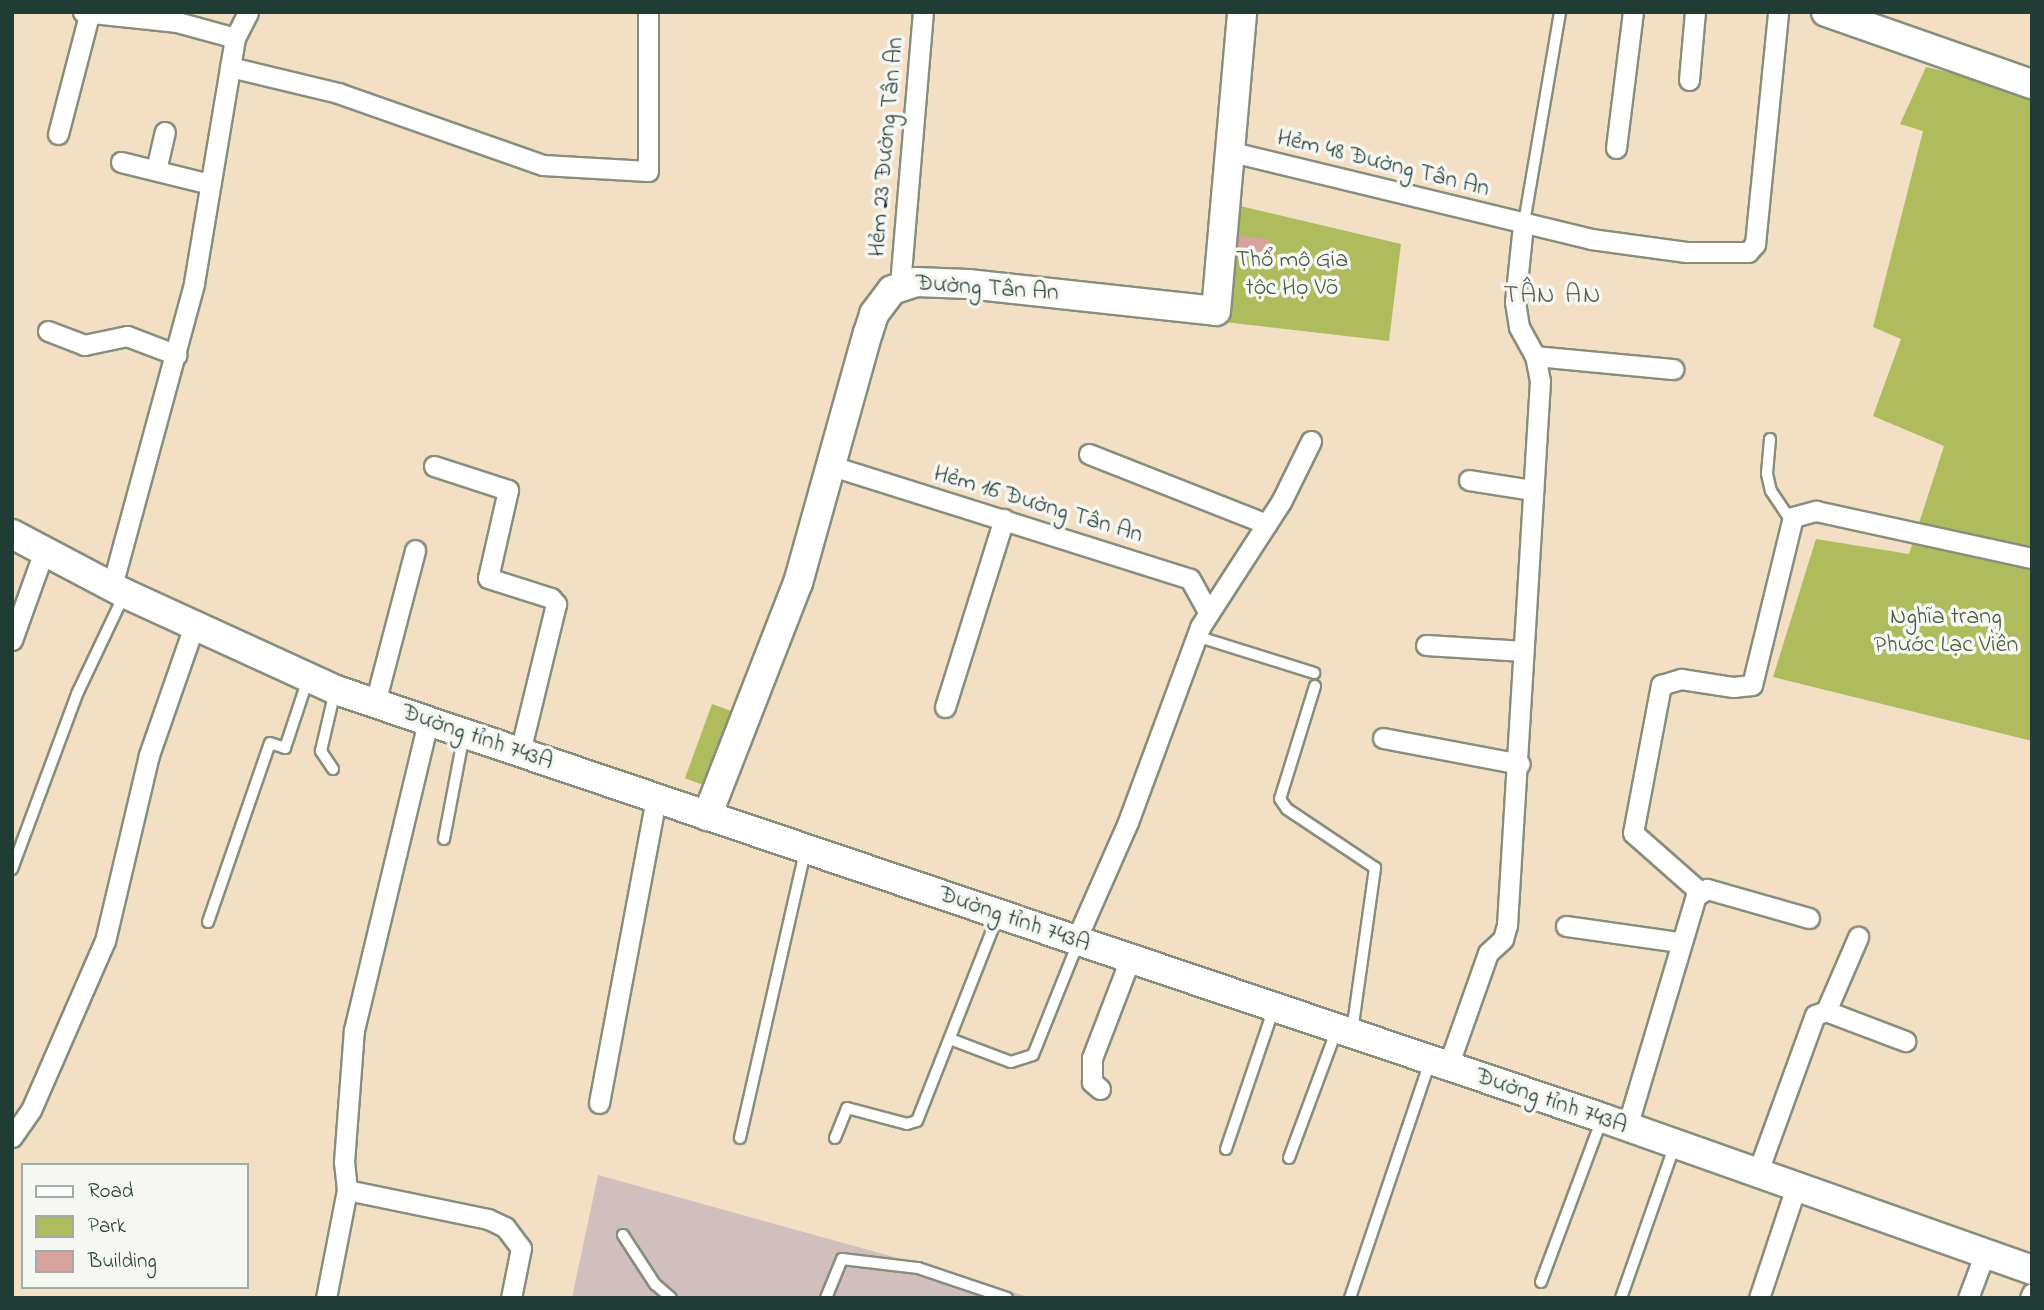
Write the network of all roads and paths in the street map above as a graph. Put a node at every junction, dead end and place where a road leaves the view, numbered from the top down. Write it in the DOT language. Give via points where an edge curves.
graph roads {
  1 [pos="248,12"];
  2 [pos="648,12"];
  3 [pos="923,12"];
  4 [pos="1242,12"];
  5 [pos="1560,12"];
  6 [pos="1633,12"];
  7 [pos="1695,12"];
  8 [pos="1778,12"];
  9 [pos="1826,12"];
  10 [pos="86,14"];
  11 [pos="1855,16"];
  12 [pos="235,38"];
  13 [pos="230,67"];
  14 [pos="1689,80"];
  15 [pos="2032,84"];
  16 [pos="165,132"];
  17 [pos="58,134"];
  18 [pos="1616,148"];
  19 [pos="1232,152"];
  20 [pos="121,162"];
  21 [pos="156,170"];
  22 [pos="210,184"];
  23 [pos="1523,224"];
  24 [pos="900,285"];
  25 [pos="48,331"];
  26 [pos="177,355"];
  27 [pos="1535,356"];
  28 [pos="1674,369"];
  29 [pos="1770,439"];
  30 [pos="1311,441"];
  31 [pos="1089,454"];
  32 [pos="433,466"];
  33 [pos="832,466"];
  34 [pos="1469,480"];
  35 [pos="1533,490"];
  36 [pos="1004,519"];
  37 [pos="1791,522"];
  38 [pos="1267,524"];
  39 [pos="12,534"];
  40 [pos="415,550"];
  41 [pos="43,554"];
  42 [pos="2032,558"];
  43 [pos="118,589"];
  44 [pos="1208,612"];
  45 [pos="195,623"];
  46 [pos="14,632"];
  47 [pos="1196,636"];
  48 [pos="1426,645"];
  49 [pos="1524,651"];
  50 [pos="1314,673"];
  51 [pos="308,679"];
  52 [pos="1315,687"];
  53 [pos="336,690"];
  54 [pos="374,703"];
  55 [pos="944,707"];
  56 [pos="428,722"];
  57 [pos="464,734"];
  58 [pos="1383,738"];
  59 [pos="520,752"];
  60 [pos="1520,764"];
  61 [pos="334,769"];
  62 [pos="656,799"];
  63 [pos="706,816"];
  64 [pos="444,839"];
  65 [pos="805,849"];
  66 [pos="12,869"];
  67 [pos="1700,892"];
  68 [pos="999,914"];
  69 [pos="1809,918"];
  70 [pos="208,922"];
  71 [pos="1566,926"];
  72 [pos="1857,937"];
  73 [pos="1077,941"];
  74 [pos="1679,942"];
  75 [pos="1130,959"];
  76 [pos="1275,1007"];
  77 [pos="1826,1011"];
  78 [pos="1345,1031"];
  79 [pos="950,1039"];
  80 [pos="1905,1041"];
  81 [pos="1439,1063"];
  82 [pos="1100,1089"];
  83 [pos="599,1103"];
  84 [pos="1615,1123"];
  85 [pos="12,1137"];
  86 [pos="740,1138"];
  87 [pos="835,1138"];
  88 [pos="1675,1144"];
  89 [pos="1226,1149"];
  90 [pos="1289,1158"];
  91 [pos="1757,1174"];
  92 [pos="1796,1187"];
  93 [pos="347,1190"];
  94 [pos="623,1235"];
  95 [pos="1985,1253"];
  96 [pos="2032,1270"];
  97 [pos="1541,1282"];
  98 [pos="326,1298"];
  99 [pos="511,1298"];
  100 [pos="671,1298"];
  101 [pos="826,1298"];
  102 [pos="1007,1298"];
  103 [pos="1350,1298"];
  104 [pos="1620,1298"];
  105 [pos="1759,1298"];
  106 [pos="1968,1298"];
  1 -- 12 [label="street"];
  2 -- 13 [label="street" via="648,171 544,165 338,93"];
  3 -- 24 [label="street, Hẻm 23 Đường Tân An"];
  4 -- 19 [label="main road, Đường Tân An"];
  5 -- 23 [label="lane"];
  6 -- 18 [label="street"];
  7 -- 14 [label="street"];
  8 -- 23 [label="street, Hẻm 48 Đường Tân An" via="1753,249 1710,253 1644,248"];
  9 -- 11 [label="main road"];
  10 -- 12 [label="street" via="177,22"];
  10 -- 17 [label="street"];
  11 -- 15 [label="main road"];
  12 -- 13 [label="street"];
  13 -- 22 [label="street"];
  16 -- 21 [label="street"];
  19 -- 23 [label="street, Hẻm 48 Đường Tân An"];
  19 -- 24 [label="main road, Đường Tân An" via="1216,311 968,284"];
  20 -- 21 [label="street"];
  21 -- 22 [label="street"];
  22 -- 26 [label="street"];
  23 -- 27 [label="street" via="1515,302 1519,327"];
  24 -- 33 [label="main road, Đường Tân An" via="874,314"];
  25 -- 26 [label="street" via="84,345 127,336"];
  26 -- 43 [label="street"];
  27 -- 28 [label="street"];
  27 -- 35 [label="street" via="1540,381"];
  29 -- 37 [label="lane" via="1767,474 1771,491"];
  30 -- 38 [label="street"];
  31 -- 38 [label="street"];
  32 -- 59 [label="street" via="508,490 488,578 551,598 556,604"];
  33 -- 36 [label="street, Hẻm 16 Đường Tân An"];
  33 -- 63 [label="main road, Đường Tân An" via="784,623"];
  34 -- 35 [label="street"];
  35 -- 49 [label="street"];
  36 -- 44 [label="street, Hẻm 16 Đường Tân An" via="1191,579"];
  36 -- 55 [label="street"];
  37 -- 42 [label="street" via="1804,511 1816,511"];
  37 -- 67 [label="street" via="1752,685 1733,687 1681,679 1661,685 1632,819 1633,833"];
  38 -- 44 [label="street"];
  39 -- 41 [label="main road, Đường tỉnh 743A"];
  40 -- 54 [label="street"];
  41 -- 43 [label="main road, Đường tỉnh 743A"];
  41 -- 46 [label="street"];
  43 -- 45 [label="main road, Đường tỉnh 743A"];
  43 -- 66 [label="lane"];
  44 -- 47 [label="street"];
  45 -- 51 [label="main road, Đường tỉnh 743A"];
  45 -- 85 [label="street" via="149,755 105,941 31,1110"];
  47 -- 50 [label="lane"];
  47 -- 73 [label="street" via="1129,822"];
  48 -- 49 [label="street"];
  49 -- 60 [label="street"];
  51 -- 53 [label="main road, Đường tỉnh 743A"];
  51 -- 70 [label="lane" via="285,748 270,743"];
  52 -- 78 [label="lane" via="1280,799 1287,809 1375,868"];
  53 -- 54 [label="main road, Đường tỉnh 743A"];
  53 -- 61 [label="lane" via="321,751"];
  54 -- 56 [label="main road, Đường tỉnh 743A"];
  56 -- 57 [label="main road, Đường tỉnh 743A"];
  56 -- 93 [label="street" via="354,1030 344,1162"];
  57 -- 59 [label="main road, Đường tỉnh 743A"];
  57 -- 64 [label="lane"];
  58 -- 60 [label="street"];
  59 -- 62 [label="main road, Đường tỉnh 743A"];
  60 -- 81 [label="street" via="1507,925 1503,939 1488,953"];
  62 -- 63 [label="main road, Đường tỉnh 743A"];
  62 -- 83 [label="street"];
  63 -- 65 [label="main road, Đường tỉnh 743A"];
  65 -- 68 [label="main road, Đường tỉnh 743A"];
  65 -- 86 [label="lane"];
  67 -- 69 [label="street" via="1707,889"];
  67 -- 74 [label="street" via="1691,904"];
  68 -- 73 [label="main road, Đường tỉnh 743A"];
  68 -- 79 [label="lane"];
  71 -- 74 [label="street"];
  72 -- 77 [label="street"];
  73 -- 75 [label="main road, Đường tỉnh 743A"];
  73 -- 79 [label="lane" via="1033,1055 1011,1062"];
  74 -- 84 [label="street"];
  75 -- 76 [label="main road, Đường tỉnh 743A"];
  75 -- 82 [label="street" via="1092,1058 1093,1083"];
  76 -- 78 [label="main road, Đường tỉnh 743A"];
  76 -- 89 [label="lane"];
  77 -- 80 [label="street"];
  77 -- 91 [label="street" via="1815,1015"];
  78 -- 81 [label="main road, Đường tỉnh 743A"];
  78 -- 90 [label="lane"];
  79 -- 87 [label="lane" via="917,1121 908,1124 847,1108"];
  81 -- 84 [label="main road, Đường tỉnh 743A"];
  81 -- 103 [label="lane"];
  84 -- 88 [label="main road, Đường tỉnh 743A"];
  84 -- 97 [label="lane"];
  88 -- 91 [label="main road, Đường tỉnh 743A"];
  88 -- 104 [label="lane"];
  91 -- 92 [label="main road, Đường tỉnh 743A"];
  92 -- 95 [label="main road, Đường tỉnh 743A"];
  92 -- 105 [label="street"];
  93 -- 98 [label="street"];
  93 -- 99 [label="street" via="488,1219 505,1227 521,1248"];
  94 -- 100 [label="lane" via="655,1284"];
  95 -- 96 [label="main road, Đường tỉnh 743A"];
  95 -- 106 [label="street"];
  101 -- 102 [label="lane" via="842,1259 918,1268"];
}
